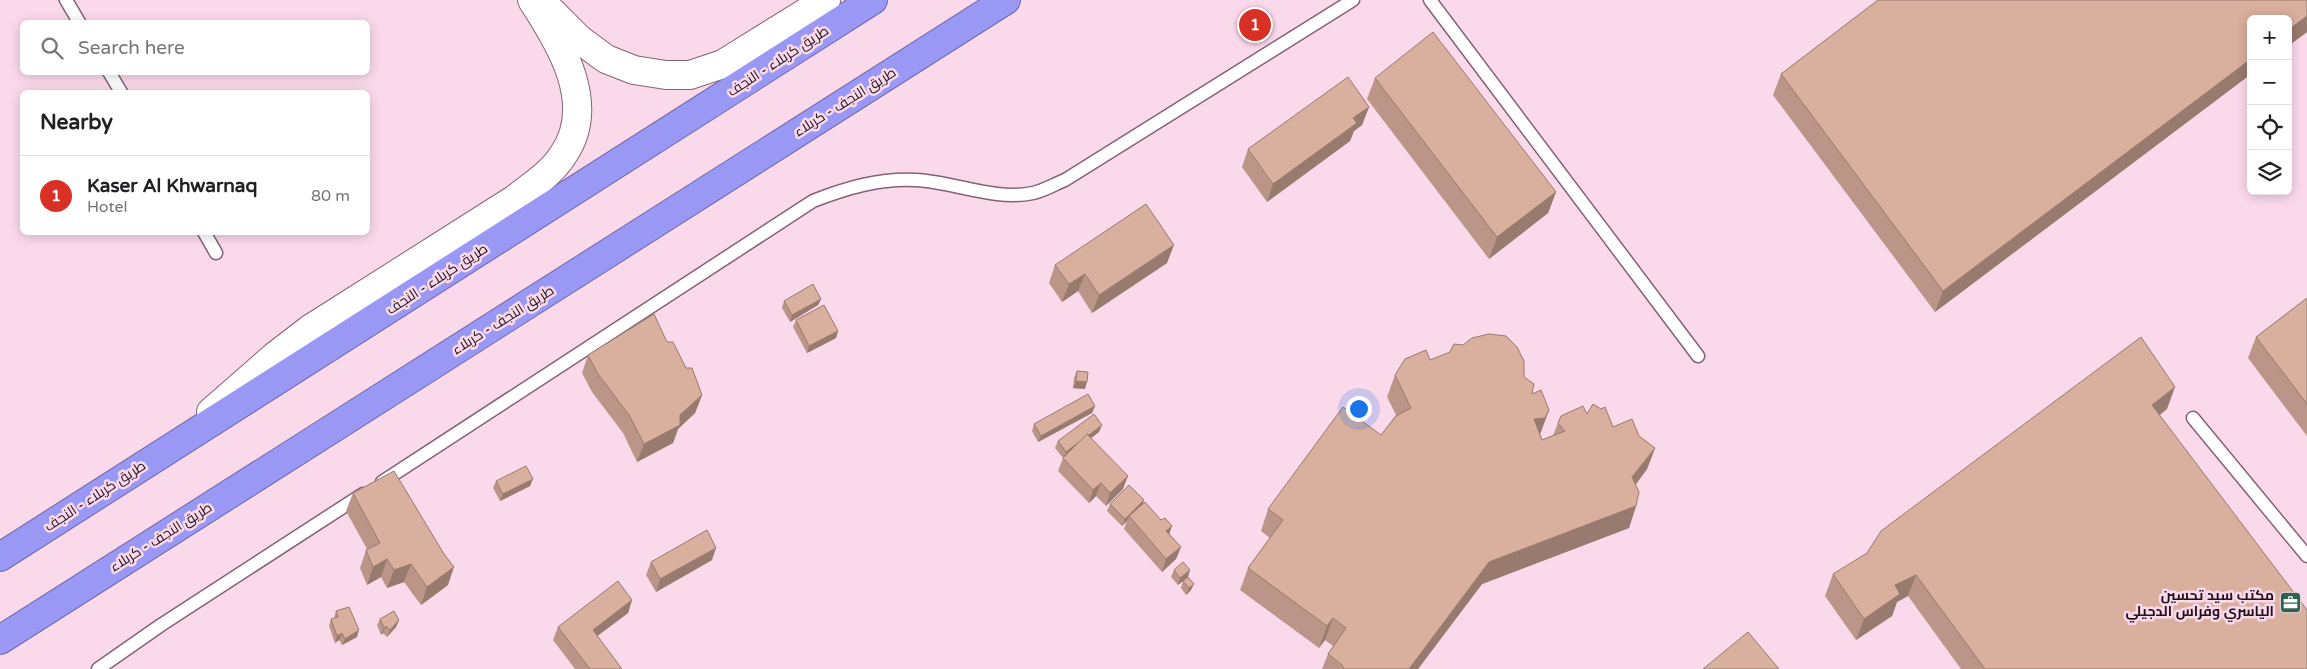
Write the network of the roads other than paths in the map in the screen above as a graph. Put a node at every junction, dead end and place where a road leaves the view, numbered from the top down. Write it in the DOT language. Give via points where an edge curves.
graph roads {
  1 [pos="66,0"];
  2 [pos="532,0"];
  3 [pos="540,0"];
  4 [pos="826,0"];
  5 [pos="874,0"];
  6 [pos="1006,0"];
  7 [pos="1353,0"];
  8 [pos="1430,0"];
  9 [pos="78,20"];
  10 [pos="111,75"];
  11 [pos="120,90"];
  12 [pos="206,235"];
  13 [pos="216,253"];
  14 [pos="1698,356"];
  15 [pos="2193,418"];
  16 [pos="167,451"];
  17 [pos="2307,556"];
  18 [pos="0,557"];
  19 [pos="0,640"];
  20 [pos="98,669"];
  1 -- 9 [label="lane"];
  2 -- 16 [label="street" via="571,72 578,99 577,120 563,156 515,199 310,329"];
  3 -- 4 [label="street" via="579,39 606,59 634,70 690,75 723,64"];
  5 -- 16 [label="highway, طريق کربلاء - النجف"];
  6 -- 19 [label="highway, طريق النجف - کربلاء"];
  7 -- 20 [label="lane" via="1065,180 1033,193 1000,195 941,183 889,180 862,184 813,201"];
  8 -- 14 [label="lane"];
  10 -- 11 [label="lane"];
  12 -- 13 [label="lane"];
  15 -- 17 [label="lane"];
  16 -- 18 [label="highway, طريق کربلاء - النجف"];
}
